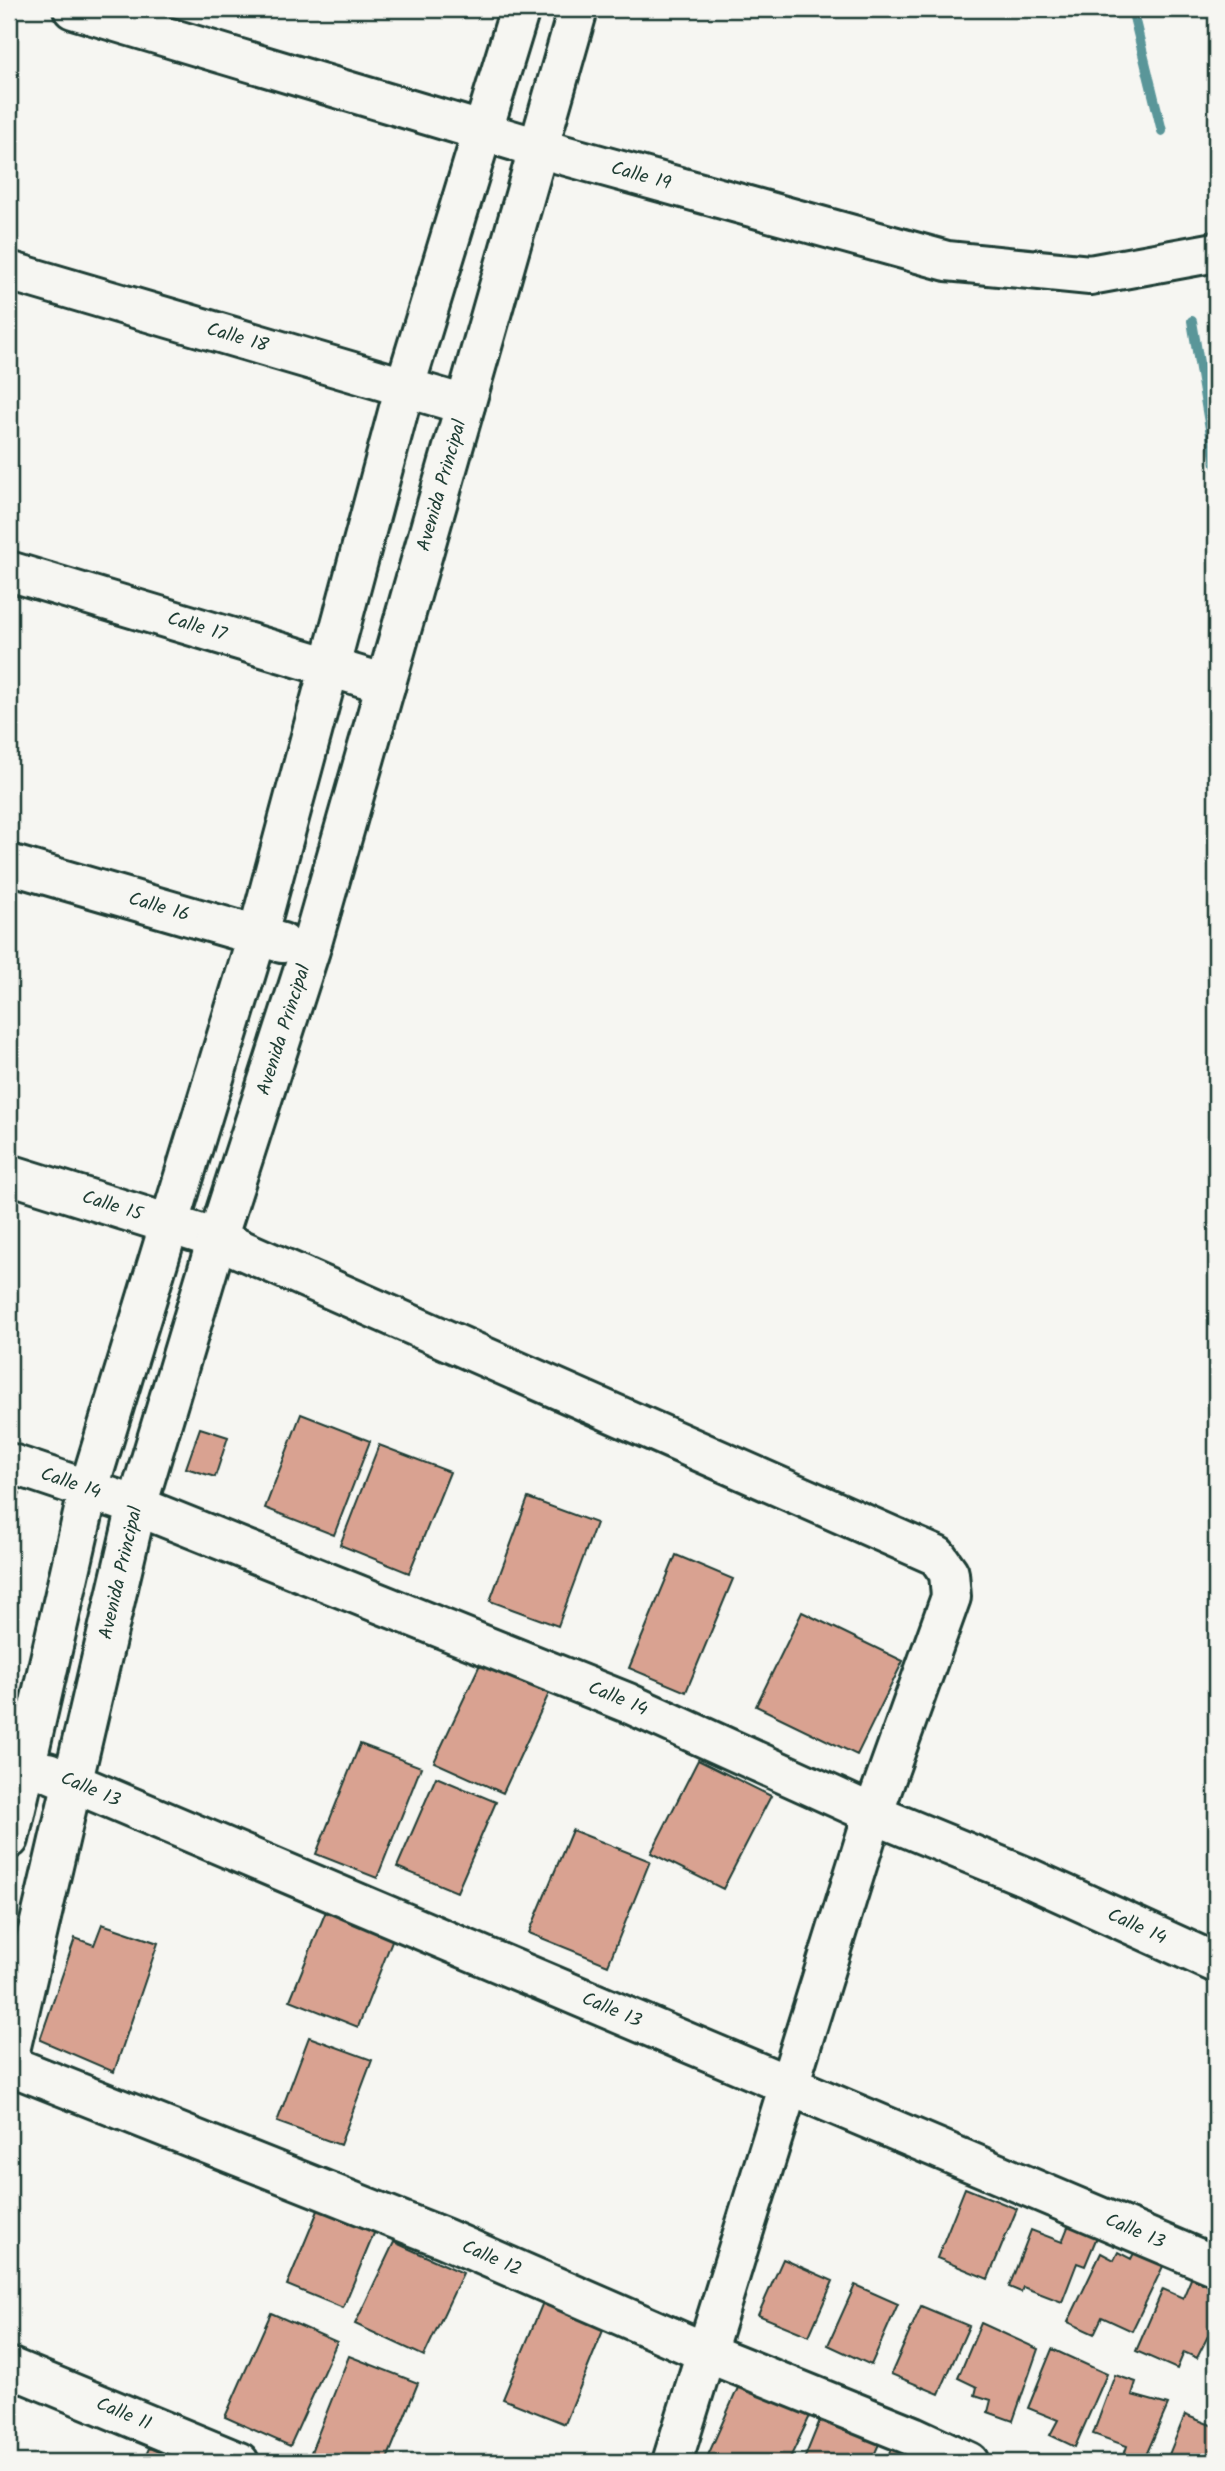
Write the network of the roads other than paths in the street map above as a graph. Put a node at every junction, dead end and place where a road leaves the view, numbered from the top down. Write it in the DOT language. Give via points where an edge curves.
graph roads {
  1 [pos="73,9"];
  2 [pos="520,9"];
  3 [pos="578,9"];
  4 [pos="484,131"];
  5 [pos="538,148"];
  6 [pos="1216,252"];
  7 [pos="9,271"];
  8 [pos="405,386"];
  9 [pos="466,405"];
  10 [pos="9,571"];
  11 [pos="330,667"];
  12 [pos="386,684"];
  13 [pos="9,864"];
  14 [pos="257,937"];
  15 [pos="310,950"];
  16 [pos="9,1174"];
  17 [pos="168,1223"];
  18 [pos="216,1239"];
  19 [pos="9,1463"];
  20 [pos="89,1489"];
  21 [pos="137,1506"];
  22 [pos="18,1760"];
  23 [pos="72,1781"];
  24 [pos="873,1814"];
  25 [pos="9,1839"];
  26 [pos="1216,1963"];
  27 [pos="9,2055"];
  28 [pos="9,2065"];
  29 [pos="788,2086"];
  30 [pos="1216,2266"];
  31 [pos="705,2352"];
  32 [pos="9,2367"];
  33 [pos="239,2462"];
  34 [pos="672,2462"];
  35 [pos="969,2462"];
  1 -- 4 [label="street, Calle 19"];
  2 -- 4 [label="street"];
  3 -- 5 [label="street, Avenida Principal"];
  4 -- 5 [label="street, Calle 19"];
  4 -- 8 [label="street"];
  5 -- 6 [label="street, Calle 19" via="947,261 1090,275"];
  5 -- 9 [label="street, Avenida Principal"];
  7 -- 8 [label="street, Calle 18"];
  8 -- 9 [label="street, Calle 18"];
  8 -- 11 [label="street"];
  9 -- 12 [label="street, Avenida Principal"];
  10 -- 11 [label="street, Calle 17"];
  11 -- 12 [label="street, Calle 17"];
  11 -- 14 [label="street"];
  12 -- 15 [label="street, Avenida Principal"];
  13 -- 14 [label="street, Calle 16"];
  14 -- 15 [label="street, Calle 16"];
  14 -- 17 [label="street"];
  15 -- 18 [label="street, Avenida Principal"];
  16 -- 17 [label="street, Calle 15"];
  17 -- 18 [label="street, Calle 15"];
  17 -- 20 [label="street"];
  18 -- 21 [label="street, Avenida Principal"];
  18 -- 24 [label="street, Calle 15" via="937,1556 949,1573 951,1597"];
  19 -- 20 [label="street, Calle 14"];
  20 -- 21 [label="street, Calle 14"];
  20 -- 22 [label="street"];
  21 -- 23 [label="street, Avenida Principal"];
  21 -- 24 [label="street, Calle 14" via="628,1703"];
  22 -- 23 [label="street, Calle 13"];
  22 -- 25 [label="street"];
  23 -- 27 [label="street, Avenida Principal"];
  23 -- 29 [label="street, Calle 13"];
  24 -- 26 [label="street, Calle 14"];
  24 -- 29 [label="street, Calle 15"];
  28 -- 31 [label="street, Calle 12" via="444,2238"];
  29 -- 30 [label="street, Calle 13"];
  29 -- 31 [label="street, Calle 15"];
  31 -- 34 [label="street, Calle 15"];
  31 -- 35 [label="street, Calle 12"];
  32 -- 33 [label="street, Calle 11"];
}
